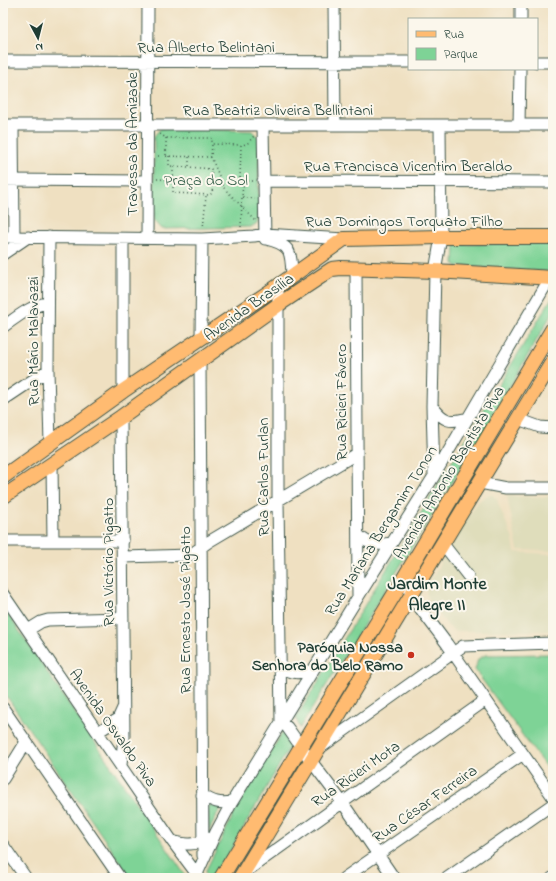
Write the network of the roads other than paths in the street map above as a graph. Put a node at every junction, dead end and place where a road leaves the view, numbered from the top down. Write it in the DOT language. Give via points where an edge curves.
graph roads {
  1 [pos="148,3"];
  2 [pos="334,3"];
  3 [pos="521,3"];
  4 [pos="520,18"];
  5 [pos="3,61"];
  6 [pos="148,62"];
  7 [pos="408,62"];
  8 [pos="538,62"];
  9 [pos="553,62"];
  10 [pos="333,63"];
  11 [pos="520,70"];
  12 [pos="147,125"];
  13 [pos="335,125"];
  14 [pos="519,125"];
  15 [pos="553,125"];
  16 [pos="8,126"];
  17 [pos="263,126"];
  18 [pos="440,126"];
  19 [pos="8,180"];
  20 [pos="150,180"];
  21 [pos="263,181"];
  22 [pos="441,182"];
  23 [pos="553,182"];
  24 [pos="262,236"];
  25 [pos="8,237"];
  26 [pos="28,237"];
  27 [pos="49,237"];
  28 [pos="441,237"];
  29 [pos="553,237"];
  30 [pos="123,238"];
  31 [pos="147,238"];
  32 [pos="202,239"];
  33 [pos="344,239"];
  34 [pos="3,254"];
  35 [pos="436,264"];
  36 [pos="356,269"];
  37 [pos="292,275"];
  38 [pos="551,278"];
  39 [pos="278,286"];
  40 [pos="47,303"];
  41 [pos="278,305"];
  42 [pos="3,327"];
  43 [pos="553,328"];
  44 [pos="201,338"];
  45 [pos="200,361"];
  46 [pos="553,361"];
  47 [pos="48,370"];
  48 [pos="123,391"];
  49 [pos="3,400"];
  50 [pos="432,406"];
  51 [pos="122,417"];
  52 [pos="468,418"];
  53 [pos="518,419"];
  54 [pos="553,428"];
  55 [pos="50,444"];
  56 [pos="356,454"];
  57 [pos="52,463"];
  58 [pos="3,476"];
  59 [pos="434,476"];
  60 [pos="480,483"];
  61 [pos="553,488"];
  62 [pos="3,497"];
  63 [pos="278,500"];
  64 [pos="437,523"];
  65 [pos="450,532"];
  66 [pos="358,535"];
  67 [pos="53,541"];
  68 [pos="123,541"];
  69 [pos="3,542"];
  70 [pos="392,543"];
  71 [pos="443,544"];
  72 [pos="200,548"];
  73 [pos="124,557"];
  74 [pos="406,574"];
  75 [pos="468,576"];
  76 [pos="396,593"];
  77 [pos="3,594"];
  78 [pos="411,596"];
  79 [pos="358,597"];
  80 [pos="122,618"];
  81 [pos="28,630"];
  82 [pos="553,643"];
  83 [pos="453,654"];
  84 [pos="280,667"];
  85 [pos="313,670"];
  86 [pos="486,700"];
  87 [pos="123,707"];
  88 [pos="3,708"];
  89 [pos="281,723"];
  90 [pos="98,732"];
  91 [pos="26,742"];
  92 [pos="300,746"];
  93 [pos="319,748"];
  94 [pos="523,754"];
  95 [pos="311,761"];
  96 [pos="120,765"];
  97 [pos="3,779"];
  98 [pos="202,795"];
  99 [pos="553,796"];
  100 [pos="232,802"];
  101 [pos="342,802"];
  102 [pos="553,804"];
  103 [pos="216,832"];
  104 [pos="172,841"];
  105 [pos="202,841"];
  106 [pos="3,845"];
  107 [pos="378,854"];
  108 [pos="203,858"];
  109 [pos="242,875"];
  110 [pos="198,876"];
  111 [pos="26,878"];
  112 [pos="120,878"];
  113 [pos="221,878"];
  114 [pos="344,878"];
  115 [pos="394,878"];
  116 [pos="447,878"];
  1 -- 6 [label="street, Travessa da Amizade"];
  2 -- 10 [label="street"];
  3 -- 4 [label="street"];
  5 -- 6 [label="street, Rua Alberto Belintani"];
  6 -- 10 [label="street, Rua Alberto Belintani"];
  6 -- 12 [label="street, Travessa da Amizade"];
  7 -- 10 [label="street, Rua Alberto Belintani"];
  8 -- 9 [label="street"];
  10 -- 13 [label="street"];
  11 -- 14 [label="street"];
  12 -- 16 [label="street, Rua Beatriz Oliveira Bellintani"];
  12 -- 17 [label="street, Rua Beatriz Oliveira Bellintani"];
  12 -- 20 [label="street, Travessa da Amizade"];
  13 -- 17 [label="street, Rua Beatriz Oliveira Bellintani"];
  13 -- 18 [label="street, Rua Beatriz Oliveira Bellintani"];
  14 -- 15 [label="street, Rua Beatriz Oliveira Bellintani"];
  14 -- 18 [label="street, Rua Beatriz Oliveira Bellintani"];
  16 -- 19 [label="street"];
  17 -- 21 [label="street"];
  18 -- 22 [label="street"];
  19 -- 20 [label="street"];
  19 -- 25 [label="street"];
  20 -- 31 [label="street, Travessa da Amizade"];
  21 -- 22 [label="street, Rua Francisca Vicentim Beraldo"];
  21 -- 24 [label="street"];
  22 -- 23 [label="street, Rua Francisca Vicentim Beraldo"];
  22 -- 28 [label="street"];
  24 -- 32 [label="street, Rua Domingos Torquato Filho"];
  24 -- 33 [label="street, Rua Domingos Torquato Filho"];
  24 -- 37 [label="street, Rua Domingos Torquato Filho" via="280,242 287,248"];
  25 -- 26 [label="street, Rua Domingos Torquato Filho"];
  26 -- 27 [label="street, Rua Domingos Torquato Filho"];
  26 -- 34 [label="street"];
  27 -- 30 [label="street, Rua Domingos Torquato Filho"];
  27 -- 40 [label="street, Rua Mário Malavazzi"];
  28 -- 29 [label="main road, Rua Domingos Torquato Filho"];
  28 -- 33 [label="main road, Rua Domingos Torquato Filho"];
  28 -- 35 [label="street"];
  30 -- 31 [label="street, Rua Domingos Torquato Filho"];
  30 -- 48 [label="street"];
  31 -- 32 [label="street, Rua Domingos Torquato Filho"];
  32 -- 44 [label="street"];
  33 -- 37 [label="main road, Avenida Brasília"];
  35 -- 36 [label="main road, Avenida Brasília"];
  35 -- 38 [label="main road, Avenida Brasília"];
  35 -- 50 [label="street"];
  36 -- 41 [label="main road, Avenida Brasília" via="332,269"];
  36 -- 56 [label="street, Rua Ricieri Fávero"];
  37 -- 39 [label="main road, Avenida Brasília"];
  38 -- 52 [label="street, Rua Mariana Bergamim Tonon"];
  39 -- 41 [label="street, Rua Carlos Furlan"];
  39 -- 44 [label="main road, Avenida Brasília"];
  40 -- 42 [label="street" via="30,309"];
  40 -- 47 [label="street, Rua Mário Malavazzi"];
  41 -- 45 [label="main road, Avenida Brasília"];
  41 -- 63 [label="street, Rua Carlos Furlan"];
  43 -- 64 [label="main road, Avenida Antonio Baptista Piva"];
  44 -- 48 [label="main road, Avenida Brasília"];
  45 -- 51 [label="main road, Avenida Brasília"];
  45 -- 72 [label="street, Rua Ernesto José Pigatto"];
  46 -- 53 [label="main road, Avenida Antonio Baptista Piva"];
  47 -- 49 [label="street"];
  47 -- 55 [label="street, Rua Mário Malavazzi"];
  48 -- 55 [label="main road, Avenida Brasília"];
  50 -- 52 [label="street" via="448,421"];
  50 -- 59 [label="street"];
  51 -- 57 [label="main road, Avenida Brasília"];
  51 -- 68 [label="street, Rua Victório Pigatto"];
  52 -- 59 [label="street, Rua Mariana Bergamim Tonon"];
  53 -- 54 [label="street" via="540,427"];
  53 -- 60 [label="main road, Avenida Antonio Baptista Piva"];
  55 -- 58 [label="main road, Avenida Brasília"];
  56 -- 63 [label="street"];
  56 -- 66 [label="street, Rua Ricieri Fávero"];
  57 -- 62 [label="main road, Avenida Brasília"];
  57 -- 67 [label="street"];
  59 -- 70 [label="street, Rua Mariana Bergamim Tonon"];
  60 -- 61 [label="street" via="506,488"];
  60 -- 65 [label="main road, Avenida Antonio Baptista Piva"];
  63 -- 72 [label="street"];
  63 -- 84 [label="street, Rua Carlos Furlan"];
  64 -- 65 [label="main road" via="444,531"];
  64 -- 74 [label="main road, Avenida Antonio Baptista Piva"];
  65 -- 71 [label="main road, Avenida Antonio Baptista Piva"];
  66 -- 70 [label="street" via="368,543"];
  66 -- 79 [label="street, Rua Ricieri Fávero"];
  67 -- 68 [label="street"];
  67 -- 69 [label="street"];
  68 -- 73 [label="street, Rua Victório Pigatto"];
  70 -- 79 [label="street, Rua Mariana Bergamim Tonon"];
  71 -- 75 [label="street"];
  71 -- 78 [label="main road, Avenida Antonio Baptista Piva"];
  72 -- 73 [label="street" via="190,555"];
  72 -- 98 [label="street, Rua Ernesto José Pigatto"];
  73 -- 80 [label="street, Rua Victório Pigatto"];
  74 -- 76 [label="main road, Avenida Antonio Baptista Piva"];
  74 -- 78 [label="street"];
  76 -- 78 [label="street"];
  76 -- 92 [label="main road, Avenida Antonio Baptista Piva"];
  77 -- 81 [label="street, Avenida Osvaldo Piva"];
  78 -- 83 [label="street"];
  78 -- 93 [label="main road, Avenida Antonio Baptista Piva"];
  79 -- 85 [label="street, Rua Mariana Bergamim Tonon"];
  80 -- 81 [label="street" via="48,620"];
  80 -- 87 [label="street, Rua Victório Pigatto"];
  81 -- 90 [label="street, Avenida Osvaldo Piva"];
  82 -- 83 [label="street" via="463,646"];
  83 -- 86 [label="street"];
  83 -- 93 [label="street"];
  84 -- 85 [label="street" via="292,673"];
  84 -- 89 [label="street, Rua Carlos Furlan"];
  85 -- 89 [label="street, Rua Mariana Bergamim Tonon"];
  86 -- 94 [label="street"];
  86 -- 101 [label="street, Rua Ricieri Mota"];
  87 -- 90 [label="street" via="118,719"];
  87 -- 96 [label="street, Rua Victório Pigatto" via="124,747"];
  88 -- 91 [label="street"];
  89 -- 92 [label="street" via="287,726"];
  89 -- 100 [label="street, Rua Mariana Bergamim Tonon"];
  90 -- 96 [label="street, Avenida Osvaldo Piva"];
  91 -- 97 [label="street"];
  91 -- 112 [label="street"];
  92 -- 95 [label="street"];
  92 -- 113 [label="main road, Avenida Antonio Baptista Piva"];
  93 -- 95 [label="main road, Avenida Antonio Baptista Piva"];
  94 -- 99 [label="street"];
  94 -- 107 [label="street, Rua César Ferreira"];
  95 -- 101 [label="street"];
  95 -- 109 [label="main road, Avenida Antonio Baptista Piva"];
  96 -- 104 [label="street, Avenida Osvaldo Piva"];
  98 -- 100 [label="street" via="213,802"];
  98 -- 105 [label="street, Rua Ernesto José Pigatto"];
  100 -- 103 [label="street, Rua Mariana Bergamim Tonon"];
  101 -- 107 [label="street"];
  101 -- 109 [label="street, Rua Ricieri Mota"];
  102 -- 116 [label="street"];
  103 -- 105 [label="street, Rua Mariana Bergamim Tonon"];
  103 -- 108 [label="street, Rua Mariana Bergamim Tonon"];
  104 -- 105 [label="street, Rua Mariana Bergamim Tonon" via="197,844"];
  104 -- 110 [label="street, Avenida Osvaldo Piva"];
  105 -- 108 [label="street, Rua Ernesto José Pigatto"];
  106 -- 111 [label="street"];
  107 -- 114 [label="street, Rua César Ferreira"];
  107 -- 115 [label="street"];
  108 -- 110 [label="street, Rua Mariana Bergamim Tonon"];
}
